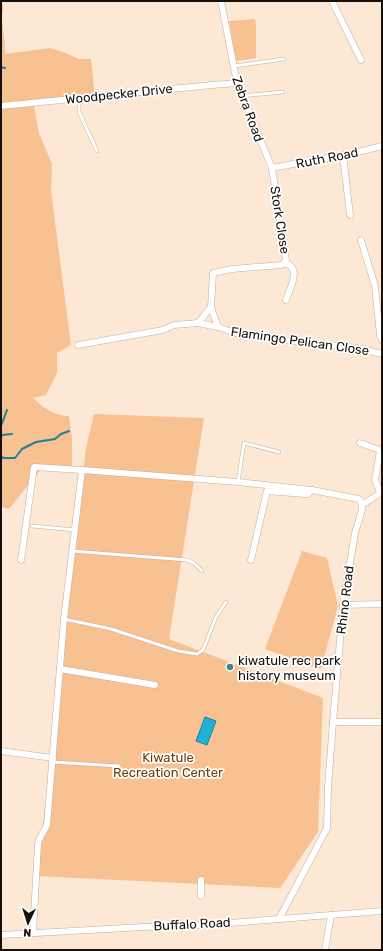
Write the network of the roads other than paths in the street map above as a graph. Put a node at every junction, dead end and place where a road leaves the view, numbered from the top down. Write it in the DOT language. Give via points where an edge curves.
graph roads {
  1 [pos="221,1"];
  2 [pos="332,1"];
  3 [pos="284,59"];
  4 [pos="361,60"];
  5 [pos="234,66"];
  6 [pos="237,83"];
  7 [pos="282,92"];
  8 [pos="241,96"];
  9 [pos="79,99"];
  10 [pos="1,106"];
  11 [pos="382,146"];
  12 [pos="97,151"];
  13 [pos="343,155"];
  14 [pos="272,168"];
  15 [pos="350,215"];
  16 [pos="361,240"];
  17 [pos="285,263"];
  18 [pos="286,300"];
  19 [pos="211,307"];
  20 [pos="198,323"];
  21 [pos="218,327"];
  22 [pos="382,340"];
  23 [pos="78,345"];
  24 [pos="382,354"];
  25 [pos="360,443"];
  26 [pos="279,452"];
  27 [pos="82,470"];
  28 [pos="238,482"];
  29 [pos="312,490"];
  30 [pos="381,492"];
  31 [pos="360,502"];
  32 [pos="32,526"];
  33 [pos="74,530"];
  34 [pos="72,550"];
  35 [pos="21,560"];
  36 [pos="251,560"];
  37 [pos="202,570"];
  38 [pos="226,602"];
  39 [pos="382,604"];
  40 [pos="343,605"];
  41 [pos="64,619"];
  42 [pos="60,669"];
  43 [pos="155,685"];
  44 [pos="333,722"];
  45 [pos="382,722"];
  46 [pos="1,751"];
  47 [pos="52,760"];
  48 [pos="119,766"];
  49 [pos="201,880"];
  50 [pos="201,896"];
  51 [pos="382,911"];
  52 [pos="331,915"];
  53 [pos="279,919"];
  54 [pos="33,933"];
  55 [pos="1,935"];
  56 [pos="325,950"];
  1 -- 5 [label="street, Zebra Road"];
  2 -- 4 [label="street"];
  3 -- 5 [label="lane"];
  5 -- 6 [label="street, Zebra Road"];
  6 -- 8 [label="street, Zebra Road"];
  6 -- 9 [label="street, Woodpecker Drive"];
  7 -- 8 [label="lane"];
  8 -- 14 [label="street, Zebra Road"];
  9 -- 10 [label="street, Woodpecker Drive"];
  9 -- 12 [label="lane" via="79,112"];
  11 -- 13 [label="street, Ruth Road"];
  13 -- 14 [label="street, Ruth Road"];
  13 -- 15 [label="street"];
  14 -- 17 [label="street, Stork Close"];
  16 -- 22 [label="street" via="375,286"];
  17 -- 18 [label="street" via="294,268 295,274"];
  17 -- 19 [label="street, Stork Close" via="213,273"];
  19 -- 20 [label="street"];
  19 -- 21 [label="street, Stork Close"];
  20 -- 21 [label="street, Flamingo Pelican Close"];
  20 -- 23 [label="street, Flamingo Pelican Close" via="174,325 163,330"];
  21 -- 24 [label="street, Flamingo Pelican Close" via="241,335 357,348"];
  25 -- 30 [label="street" via="380,450 375,480"];
  26 -- 28 [label="lane" via="244,442"];
  27 -- 28 [label="street"];
  27 -- 33 [label="street"];
  27 -- 35 [label="street" via="34,466"];
  28 -- 29 [label="street"];
  29 -- 31 [label="street"];
  29 -- 36 [label="street" via="308,494 266,491"];
  30 -- 31 [label="street"];
  31 -- 40 [label="street, Rhino Road" via="361,516 354,538"];
  32 -- 33 [label="lane"];
  33 -- 34 [label="street"];
  34 -- 37 [label="lane" via="187,560"];
  34 -- 41 [label="street"];
  38 -- 41 [label="lane" via="216,617 203,650 197,654 172,649 111,629"];
  39 -- 40 [label="street"];
  40 -- 44 [label="street, Rhino Road"];
  41 -- 42 [label="street"];
  42 -- 43 [label="street"];
  42 -- 47 [label="street"];
  44 -- 45 [label="street"];
  44 -- 53 [label="street, Rhino Road" via="327,828"];
  46 -- 47 [label="street"];
  47 -- 48 [label="lane"];
  47 -- 54 [label="street" via="47,825 38,844"];
  49 -- 50 [label="street"];
  51 -- 52 [label="street, Buffalo Road"];
  52 -- 53 [label="street, Buffalo Road"];
  52 -- 56 [label="street"];
  53 -- 54 [label="street, Buffalo Road"];
  54 -- 55 [label="street, Buffalo Road"];
}
